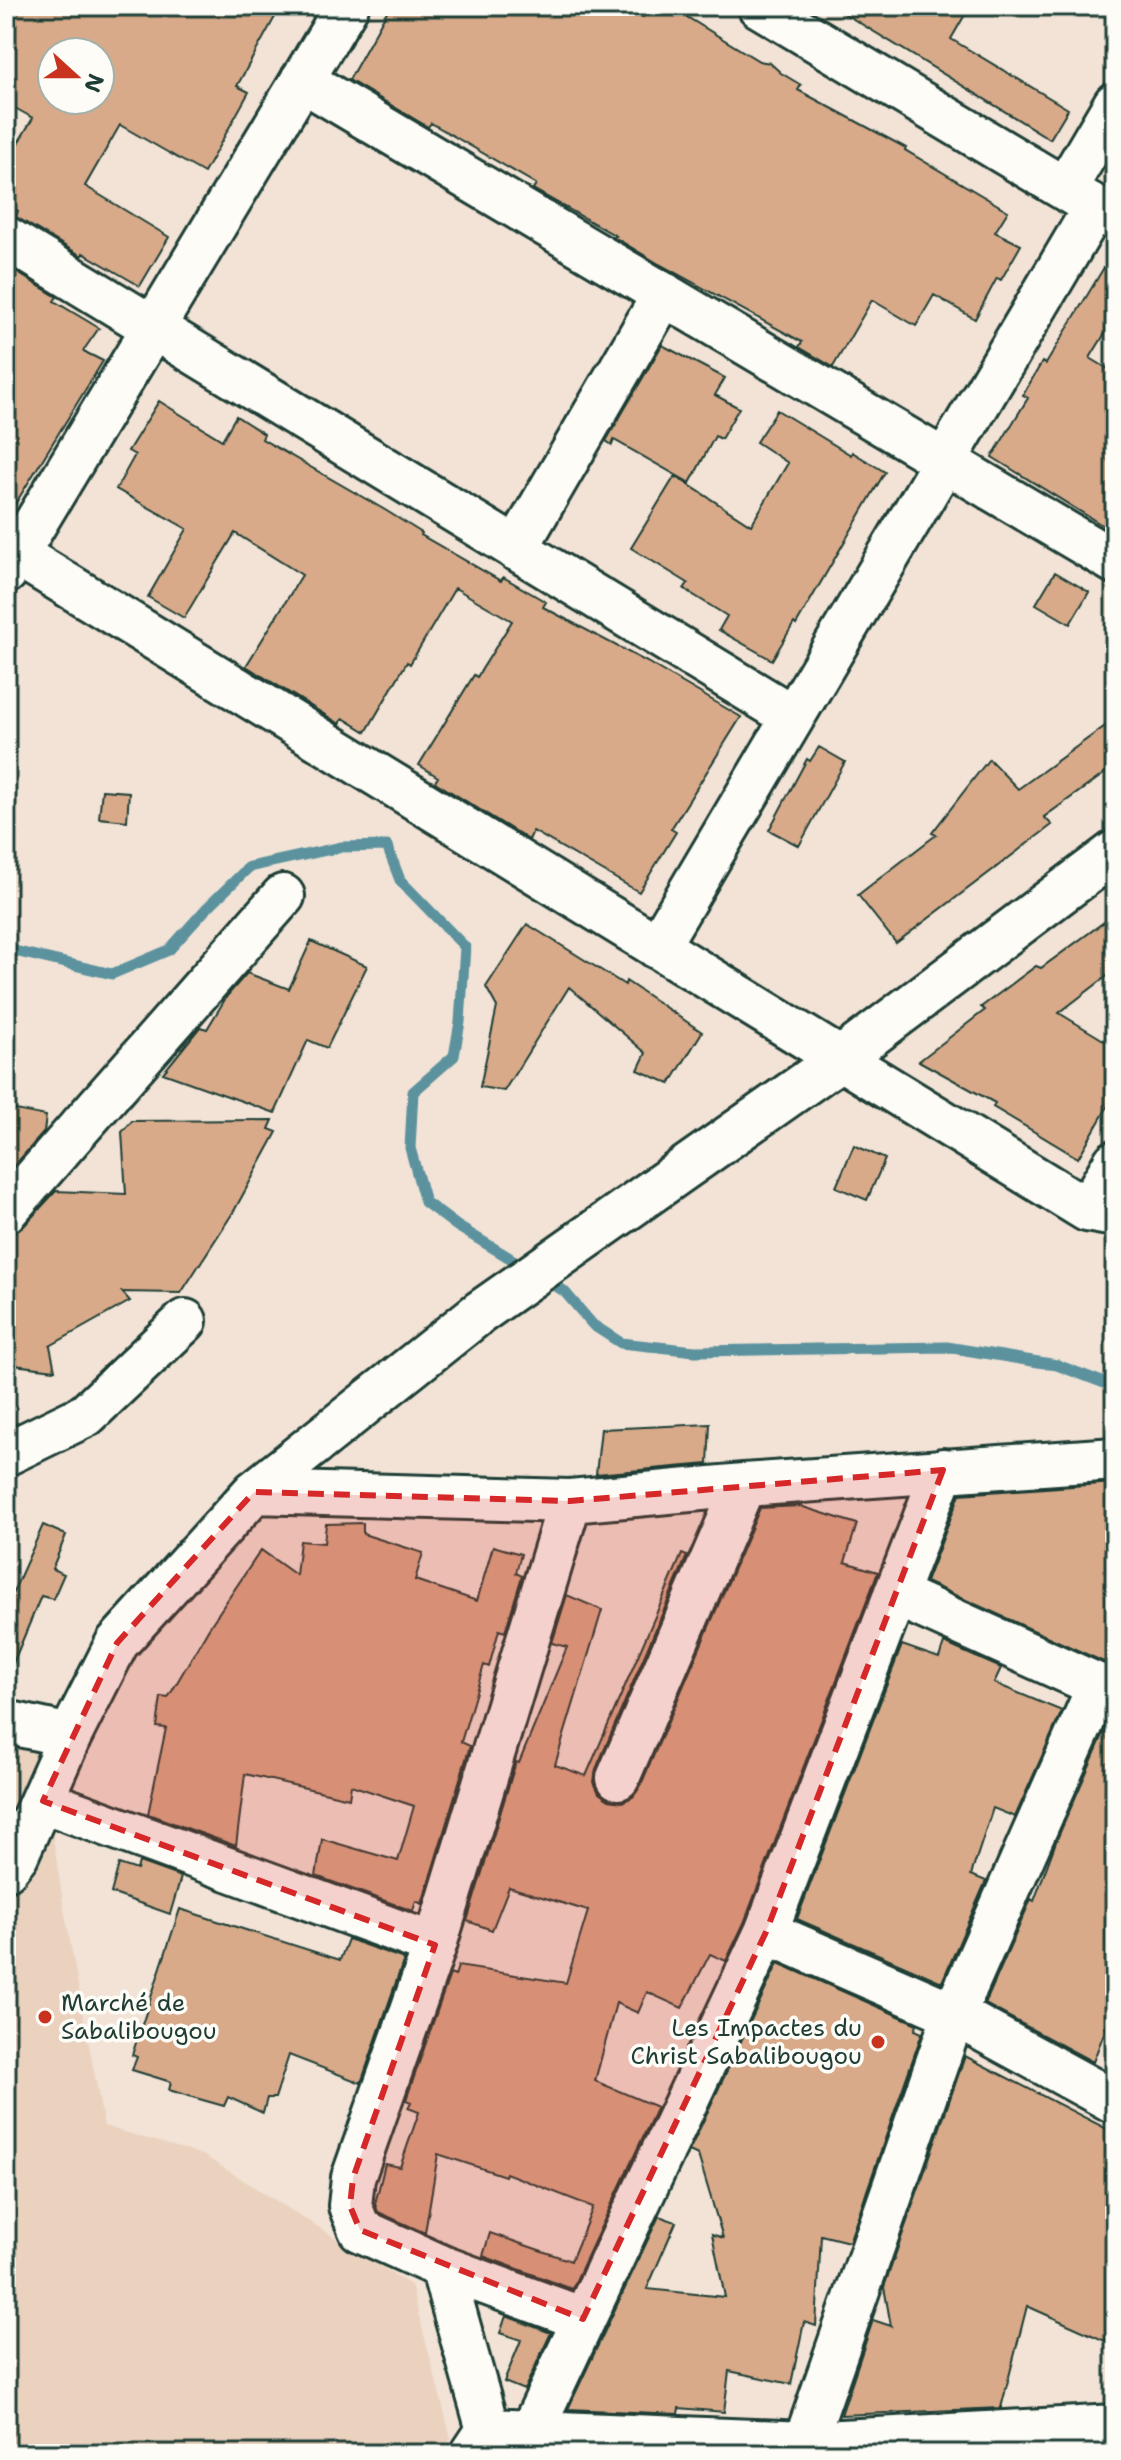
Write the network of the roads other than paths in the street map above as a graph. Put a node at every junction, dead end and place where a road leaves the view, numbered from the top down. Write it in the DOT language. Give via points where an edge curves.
graph roads {
  1 [pos="347,6"];
  2 [pos="763,7"];
  3 [pos="302,80"];
  4 [pos="1115,104"];
  5 [pos="1092,205"];
  6 [pos="6,238"];
  7 [pos="664,294"];
  8 [pos="153,328"];
  9 [pos="944,461"];
  10 [pos="516,549"];
  11 [pos="1115,562"];
  12 [pos="11,563"];
  13 [pos="793,717"];
  14 [pos="1115,852"];
  15 [pos="283,896"];
  16 [pos="657,947"];
  17 [pos="840,1059"];
  18 [pos="1115,1162"];
  19 [pos="6,1211"];
  20 [pos="1101,1212"];
  21 [pos="185,1321"];
  22 [pos="6,1454"];
  23 [pos="1115,1459"];
  24 [pos="943,1470"];
  25 [pos="744,1485"];
  26 [pos="254,1492"];
  27 [pos="570,1501"];
  28 [pos="895,1594"];
  29 [pos="1107,1689"];
  30 [pos="6,1722"];
  31 [pos="70,1736"];
  32 [pos="618,1778"];
  33 [pos="43,1801"];
  34 [pos="6,1869"];
  35 [pos="766,1932"];
  36 [pos="435,1945"];
  37 [pos="954,2014"];
  38 [pos="1115,2102"];
  39 [pos="442,2267"];
  40 [pos="583,2319"];
  41 [pos="531,2432"];
  42 [pos="1095,2436"];
  43 [pos="480,2442"];
  44 [pos="803,2448"];
  1 -- 3 [label="street"];
  2 -- 5 [label="street"];
  3 -- 7 [label="street"];
  3 -- 8 [label="street"];
  4 -- 5 [label="street"];
  5 -- 9 [label="street"];
  6 -- 8 [label="street"];
  7 -- 9 [label="street"];
  7 -- 10 [label="street"];
  8 -- 10 [label="street"];
  8 -- 12 [label="street"];
  9 -- 11 [label="street"];
  9 -- 13 [label="street"];
  10 -- 13 [label="street"];
  12 -- 16 [label="street"];
  13 -- 16 [label="street"];
  14 -- 17 [label="street"];
  15 -- 19 [label="street"];
  16 -- 17 [label="street"];
  17 -- 20 [label="street"];
  17 -- 26 [label="street" via="479,1313"];
  18 -- 20 [label="street"];
  21 -- 22 [label="street" via="86,1415"];
  23 -- 24 [label="street"];
  24 -- 25 [label="street"];
  24 -- 28 [label="street"];
  25 -- 27 [label="street"];
  25 -- 32 [label="street"];
  26 -- 27 [label="street"];
  26 -- 31 [label="street" via="117,1643"];
  27 -- 36 [label="street"];
  28 -- 29 [label="street"];
  28 -- 35 [label="street"];
  29 -- 37 [label="street"];
  30 -- 31 [label="street"];
  31 -- 33 [label="street"];
  33 -- 34 [label="street"];
  33 -- 36 [label="street"];
  35 -- 37 [label="street"];
  35 -- 40 [label="street"];
  36 -- 39 [label="street" via="353,2178 350,2206 360,2230"];
  37 -- 38 [label="street"];
  37 -- 44 [label="street"];
  39 -- 40 [label="street"];
  39 -- 43 [label="street"];
  40 -- 41 [label="street"];
  41 -- 43 [label="street"];
  41 -- 44 [label="street"];
  42 -- 44 [label="street"];
}
